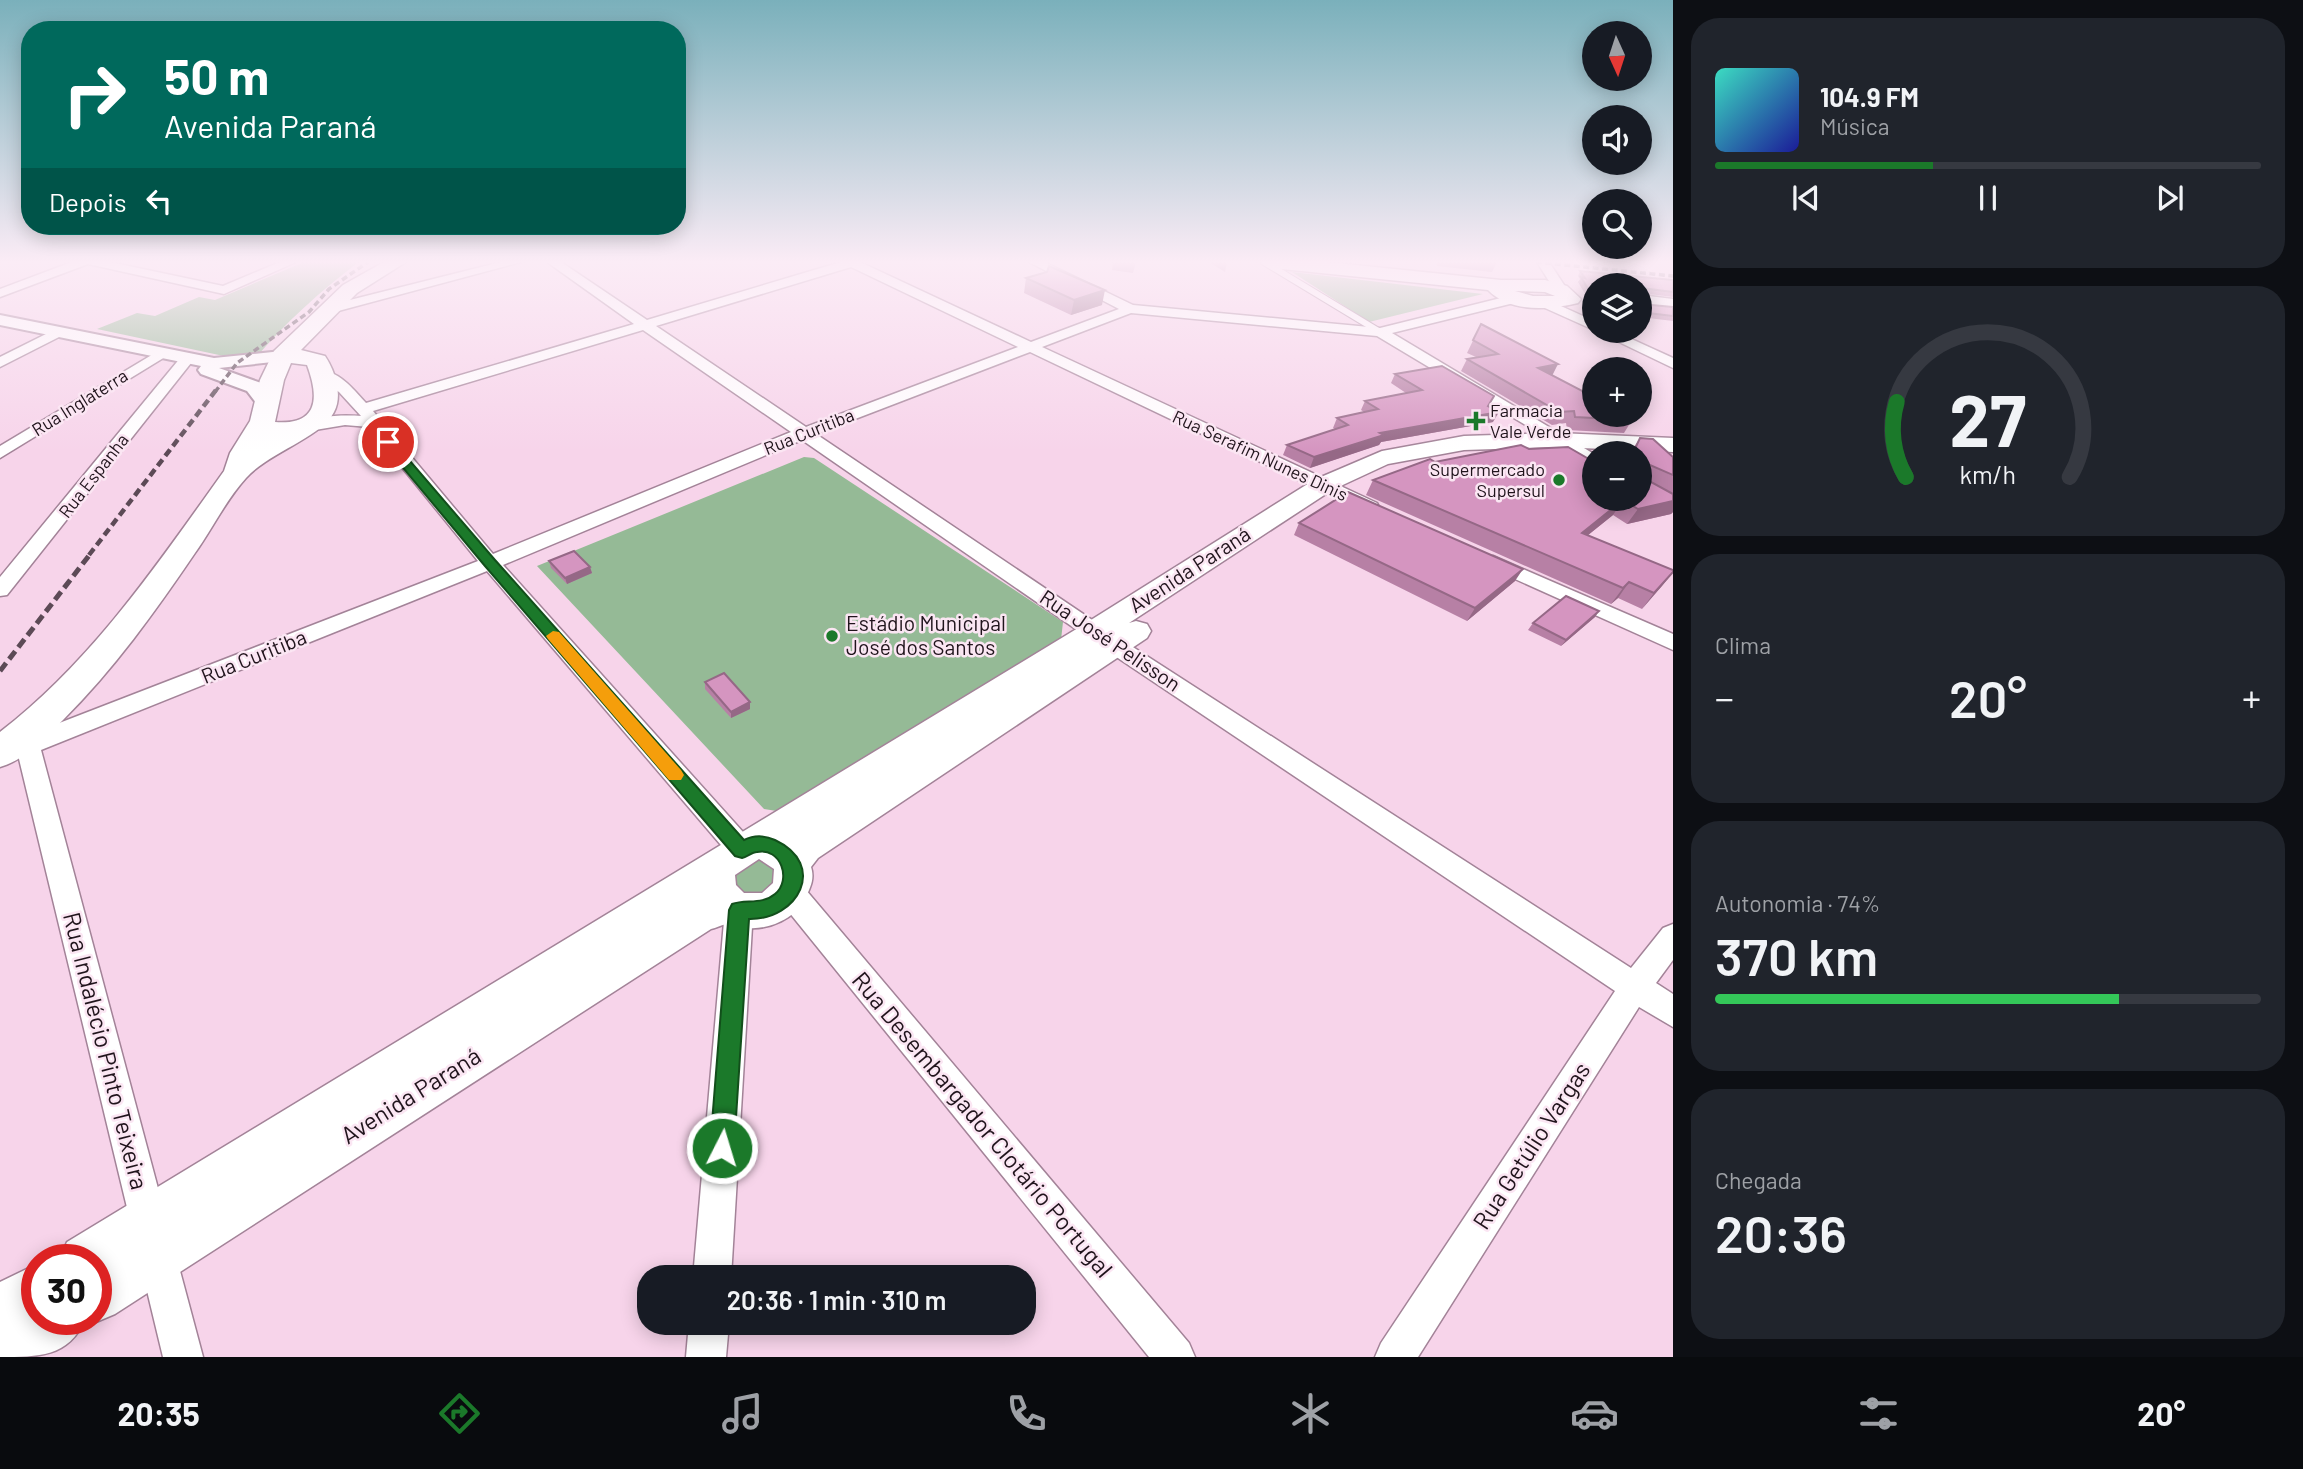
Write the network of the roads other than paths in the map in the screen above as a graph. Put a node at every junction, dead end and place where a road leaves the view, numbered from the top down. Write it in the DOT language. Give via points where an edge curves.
graph roads {
  1 [pos="26,325"];
  2 [pos="316,325"];
  3 [pos="327,325"];
  4 [pos="644,325"];
  5 [pos="645,325"];
  6 [pos="982,325"];
  7 [pos="1085,325"];
  8 [pos="1307,325"];
  9 [pos="1369,325"];
  10 [pos="1401,325"];
  11 [pos="58,332"];
  12 [pos="1380,332"];
  13 [pos="1628,343"];
  14 [pos="1026,347"];
  15 [pos="160,354"];
  16 [pos="282,356"];
  17 [pos="186,359"];
  18 [pos="0,363"];
  19 [pos="1673,364"];
  20 [pos="320,368"];
  21 [pos="264,412"];
  22 [pos="367,416"];
  23 [pos="303,428"];
  24 [pos="804,433"];
  25 [pos="1673,445"];
  26 [pos="1652,447"];
  27 [pos="1582,452"];
  28 [pos="0,453"];
  29 [pos="1652,456"];
  30 [pos="1673,457"];
  31 [pos="237,471"];
  32 [pos="1334,490"];
  33 [pos="1382,512"];
  34 [pos="1471,552"];
  35 [pos="490,563"];
  36 [pos="0,590"];
  37 [pos="1104,638"];
  38 [pos="1673,643"];
  39 [pos="18,744"];
  40 [pos="736,876"];
  41 [pos="791,878"];
  42 [pos="1673,937"];
  43 [pos="1635,987"];
  44 [pos="1673,1012"];
  45 [pos="151,1239"];
  46 [pos="112,1251"];
  47 [pos="713,1265"];
  48 [pos="112,1279"];
  49 [pos="21,1300"];
  50 [pos="0,1313"];
  51 [pos="34,1335"];
  52 [pos="708,1335"];
  53 [pos="0,1357"];
  54 [pos="183,1357"];
  55 [pos="706,1357"];
  56 [pos="1175,1357"];
  57 [pos="1395,1357"];
  1 -- 11 [label="street"];
  2 -- 16 [label="main road"];
  3 -- 20 [label="main road" via="316,352"];
  4 -- 22 [label="street"];
  5 -- 24 [label="street, Rua José Pelisson"];
  6 -- 14 [label="street, Rua Serafim Nunes Dinis"];
  7 -- 14 [label="street, Rua Curitiba"];
  8 -- 12 [label="street"];
  9 -- 12 [label="lane"];
  10 -- 12 [label="street"];
  11 -- 15 [label="street"];
  11 -- 18 [label="street"];
  12 -- 27 [label="street"];
  13 -- 19 [label="street"];
  14 -- 24 [label="street, Rua Curitiba"];
  14 -- 32 [label="street, Rua Serafim Nunes Dinis"];
  15 -- 17 [label="street"];
  15 -- 28 [label="street, Rua Inglaterra"];
  16 -- 17 [label="street" via="237,363"];
  16 -- 20 [label="main road" via="298,356"];
  16 -- 21 [label="main road"];
  17 -- 21 [label="street" via="201,369 254,387"];
  17 -- 36 [label="street, Rua Espanha"];
  20 -- 22 [label="street"];
  20 -- 23 [label="main road" via="327,401 321,415"];
  21 -- 23 [label="main road" via="267,429"];
  21 -- 31 [label="main road"];
  22 -- 23 [label="street"];
  22 -- 35 [label="street"];
  23 -- 31 [label="main road"];
  24 -- 35 [label="street, Rua Curitiba"];
  24 -- 37 [label="street, Rua José Pelisson"];
  25 -- 26 [label="main road, Avenida Paraná"];
  27 -- 32 [label="main road, Avenida Paraná" via="1484,455 1438,462"];
  29 -- 30 [label="main road"];
  31 -- 39 [label="main road" via="102,656"];
  32 -- 33 [label="street, Rua Serafim Nunes Dinis"];
  32 -- 37 [label="main road, Avenida Paraná"];
  34 -- 38 [label="street"];
  35 -- 39 [label="street, Rua Curitiba"];
  35 -- 40 [label="street"];
  37 -- 40 [label="main road, Avenida Paraná"];
  37 -- 41 [label="main road, Avenida Paraná" via="805,847"];
  37 -- 43 [label="street, Rua José Pelisson"];
  39 -- 45 [label="street, Rua Indalécio Pinto Teixeira"];
  40 -- 41 [label="main road" via="777,849"];
  40 -- 41 [label="main road, Avenida Paraná" via="762,910 773,907"];
  40 -- 45 [label="main road, Avenida Paraná" via="698,916"];
  40 -- 47 [label="street"];
  41 -- 56 [label="street, Rua Desembargador Clotário Portugal"];
  42 -- 43 [label="street, Rua Getúlio Vargas"];
  43 -- 44 [label="street, Rua José Pelisson"];
  43 -- 57 [label="street, Rua Getúlio Vargas"];
  45 -- 46 [label="main road, Avenida Paraná"];
  45 -- 48 [label="main road, Avenida Paraná"];
  45 -- 54 [label="street, Rua Indalécio Pinto Teixeira"];
  49 -- 50 [label="main road"];
  51 -- 53 [label="main road"];
  52 -- 55 [label="street"];
}
